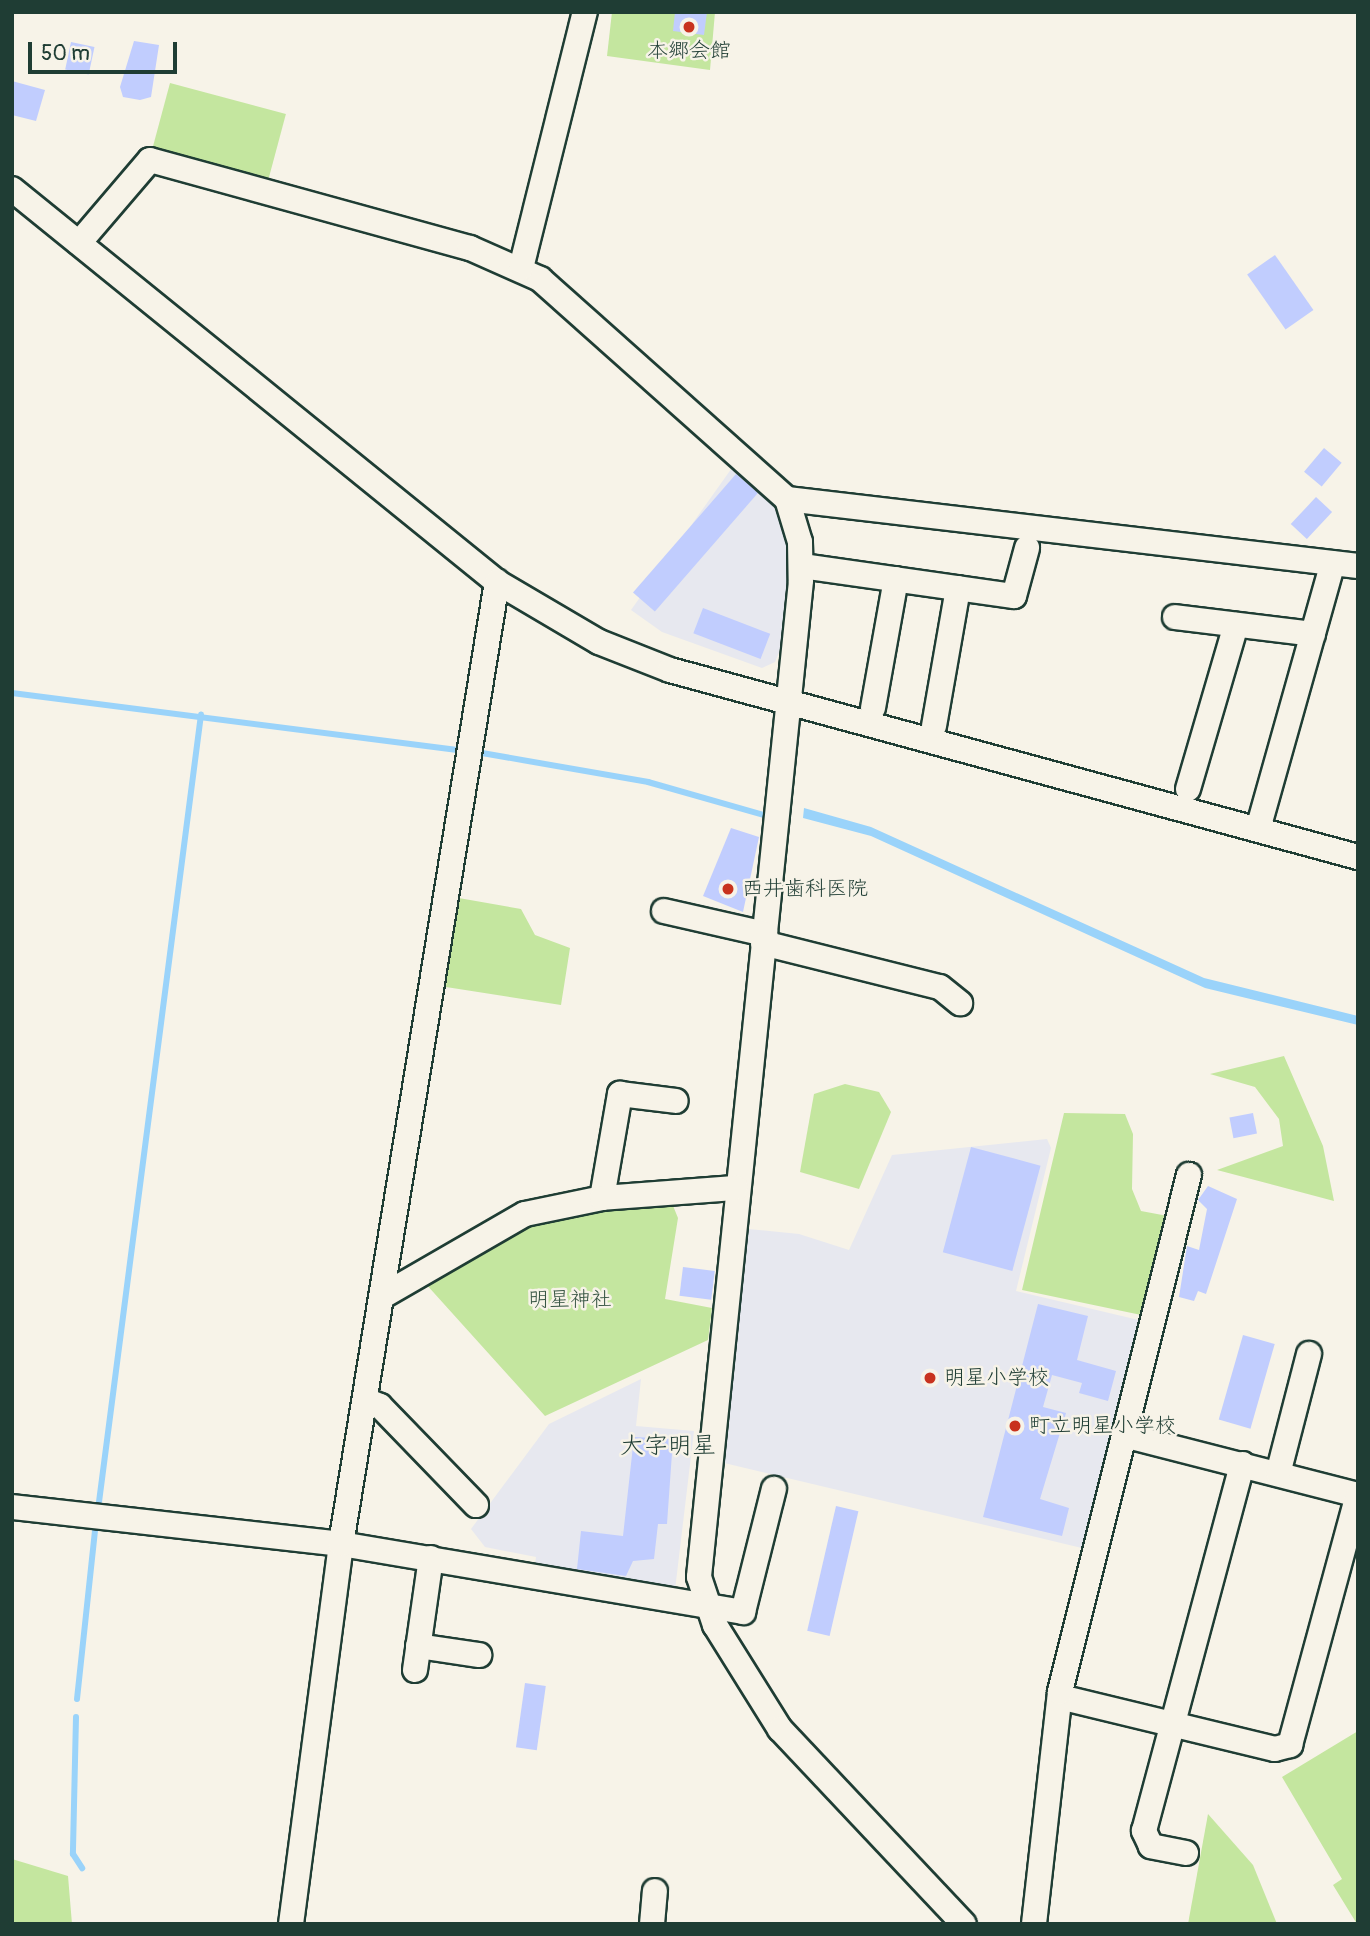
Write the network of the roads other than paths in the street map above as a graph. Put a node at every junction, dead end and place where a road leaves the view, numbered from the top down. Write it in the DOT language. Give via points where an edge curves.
graph roads {
  1 [pos="585,12"];
  2 [pos="12,189"];
  3 [pos="79,243"];
  4 [pos="522,268"];
  5 [pos="788,499"];
  6 [pos="1027,548"];
  7 [pos="1333,563"];
  8 [pos="802,566"];
  9 [pos="1358,566"];
  10 [pos="896,579"];
  11 [pos="497,582"];
  12 [pos="958,588"];
  13 [pos="1175,617"];
  14 [pos="1236,625"];
  15 [pos="1313,634"];
  16 [pos="788,700"];
  17 [pos="873,708"];
  18 [pos="934,726"];
  19 [pos="1188,789"];
  20 [pos="1258,829"];
  21 [pos="1358,857"];
  22 [pos="664,911"];
  23 [pos="764,938"];
  24 [pos="960,1003"];
  25 [pos="676,1101"];
  26 [pos="1189,1175"];
  27 [pos="736,1188"];
  28 [pos="602,1199"];
  29 [pos="381,1297"];
  30 [pos="1309,1354"];
  31 [pos="365,1399"];
  32 [pos="1124,1435"];
  33 [pos="1242,1464"];
  34 [pos="1278,1474"];
  35 [pos="774,1489"];
  36 [pos="1358,1495"];
  37 [pos="476,1505"];
  38 [pos="12,1507"];
  39 [pos="341,1544"];
  40 [pos="431,1558"];
  41 [pos="706,1604"];
  42 [pos="479,1655"];
  43 [pos="1060,1697"];
  44 [pos="1176,1726"];
  45 [pos="1186,1853"];
  46 [pos="655,1891"];
  47 [pos="291,1924"];
  48 [pos="653,1924"];
  49 [pos="964,1924"];
  50 [pos="1034,1924"];
  1 -- 4 [label="street"];
  2 -- 3 [label="street"];
  3 -- 4 [label="street" via="150,160 440,238"];
  3 -- 11 [label="street"];
  4 -- 5 [label="street"];
  5 -- 7 [label="street"];
  5 -- 8 [label="street"];
  6 -- 12 [label="street" via="1014,596"];
  7 -- 9 [label="street"];
  7 -- 15 [label="street"];
  8 -- 10 [label="street"];
  8 -- 16 [label="street"];
  10 -- 12 [label="street"];
  10 -- 17 [label="street"];
  11 -- 16 [label="street" via="632,657"];
  11 -- 29 [label="street"];
  12 -- 18 [label="street"];
  13 -- 14 [label="street"];
  14 -- 15 [label="street"];
  14 -- 19 [label="street"];
  15 -- 20 [label="street"];
  16 -- 20 [label="street"];
  16 -- 23 [label="street"];
  20 -- 21 [label="street"];
  22 -- 23 [label="street"];
  23 -- 24 [label="street" via="940,987"];
  23 -- 27 [label="street"];
  25 -- 28 [label="street" via="620,1094"];
  26 -- 32 [label="street"];
  27 -- 28 [label="street"];
  27 -- 41 [label="street" via="699,1533"];
  28 -- 29 [label="street" via="525,1214"];
  29 -- 31 [label="street"];
  30 -- 34 [label="street"];
  31 -- 37 [label="street" via="380,1406"];
  31 -- 39 [label="street"];
  32 -- 33 [label="street"];
  32 -- 43 [label="street"];
  33 -- 34 [label="street"];
  33 -- 44 [label="street"];
  34 -- 36 [label="street"];
  35 -- 41 [label="street" via="743,1612"];
  36 -- 44 [label="street" via="1290,1745 1275,1749"];
  38 -- 39 [label="street"];
  39 -- 40 [label="street"];
  39 -- 47 [label="street"];
  40 -- 41 [label="street"];
  40 -- 42 [label="street" via="417,1658"];
  41 -- 49 [label="street" via="780,1729"];
  43 -- 44 [label="street"];
  43 -- 50 [label="street"];
  44 -- 45 [label="street" via="1144,1830 1151,1846"];
  46 -- 48 [label="street"];
}
